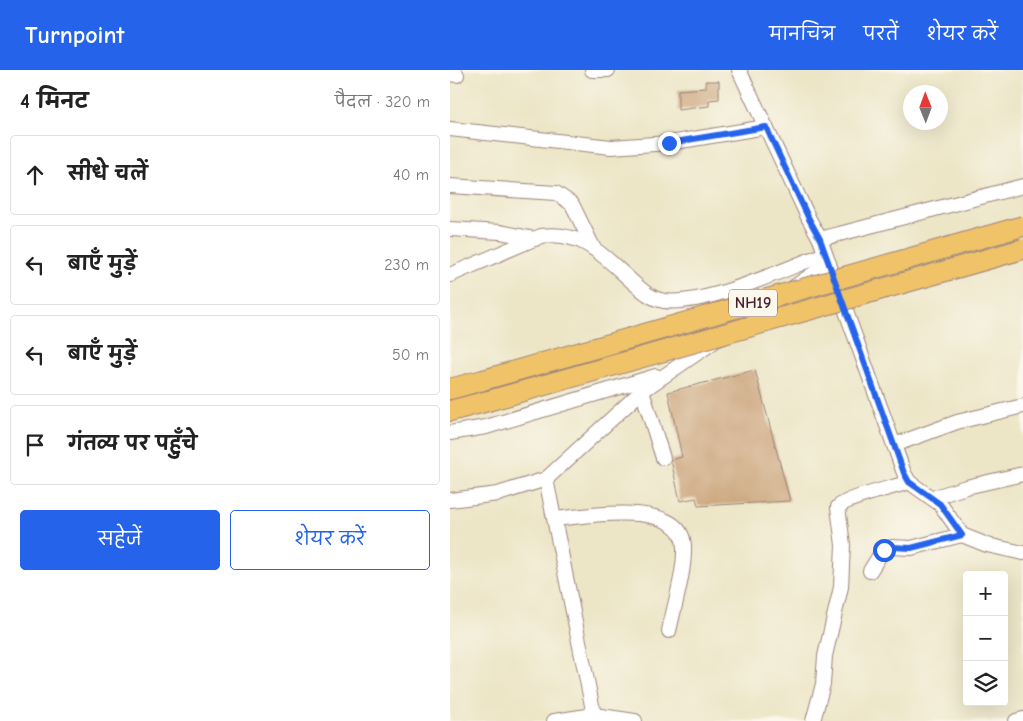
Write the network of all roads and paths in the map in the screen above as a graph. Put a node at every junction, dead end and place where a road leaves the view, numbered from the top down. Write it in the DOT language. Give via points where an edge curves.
graph roads {
  1 [pos="592,70"];
  2 [pos="608,70"];
  3 [pos="739,70"];
  4 [pos="766,127"];
  5 [pos="450,129"];
  6 [pos="450,186"];
  7 [pos="1023,186"];
  8 [pos="1023,226"];
  9 [pos="450,229"];
  10 [pos="535,239"];
  11 [pos="820,239"];
  12 [pos="594,249"];
  13 [pos="1023,249"];
  14 [pos="827,258"];
  15 [pos="450,275"];
  16 [pos="671,372"];
  17 [pos="450,389"];
  18 [pos="642,391"];
  19 [pos="1023,406"];
  20 [pos="450,411"];
  21 [pos="450,433"];
  22 [pos="894,445"];
  23 [pos="663,458"];
  24 [pos="1023,474"];
  25 [pos="546,479"];
  26 [pos="909,482"];
  27 [pos="932,498"];
  28 [pos="450,500"];
  29 [pos="555,519"];
  30 [pos="962,535"];
  31 [pos="1023,552"];
  32 [pos="870,571"];
  33 [pos="669,631"];
  34 [pos="594,715"];
  35 [pos="1023,719"];
  36 [pos="554,721"];
  37 [pos="635,721"];
  38 [pos="813,721"];
  39 [pos="1016,721"];
  1 -- 2 [label="street"];
  3 -- 4 [label="street"];
  4 -- 5 [label="street" via="669,143 611,147"];
  4 -- 11 [label="street"];
  6 -- 12 [label="street" via="556,193 572,204"];
  7 -- 11 [label="street"];
  8 -- 17 [label="highway, NH19, bridge"];
  9 -- 10 [label="street" via="500,232"];
  10 -- 12 [label="street" via="555,234 572,236"];
  10 -- 15 [label="street"];
  11 -- 14 [label="street"];
  12 -- 14 [label="street" via="647,295 664,301 719,293"];
  13 -- 20 [label="highway, NH19, bridge"];
  14 -- 16 [label="street"];
  14 -- 22 [label="street"];
  16 -- 18 [label="street"];
  16 -- 21 [label="street" via="486,427"];
  18 -- 23 [label="street"];
  18 -- 25 [label="street"];
  19 -- 22 [label="street" via="957,422"];
  22 -- 26 [label="street"];
  24 -- 27 [label="street"];
  25 -- 28 [label="street" via="498,494"];
  25 -- 29 [label="street"];
  26 -- 27 [label="street"];
  26 -- 38 [label="street" via="843,501 838,507 843,544 841,587"];
  27 -- 30 [label="street"];
  29 -- 33 [label="street" via="634,513 660,518 674,526 685,546"];
  29 -- 34 [label="street"];
  30 -- 31 [label="street" via="987,545"];
  30 -- 32 [label="street" via="911,548 884,550"];
  34 -- 36 [label="street"];
  34 -- 37 [label="street"];
  35 -- 39 [label="street"];
}
